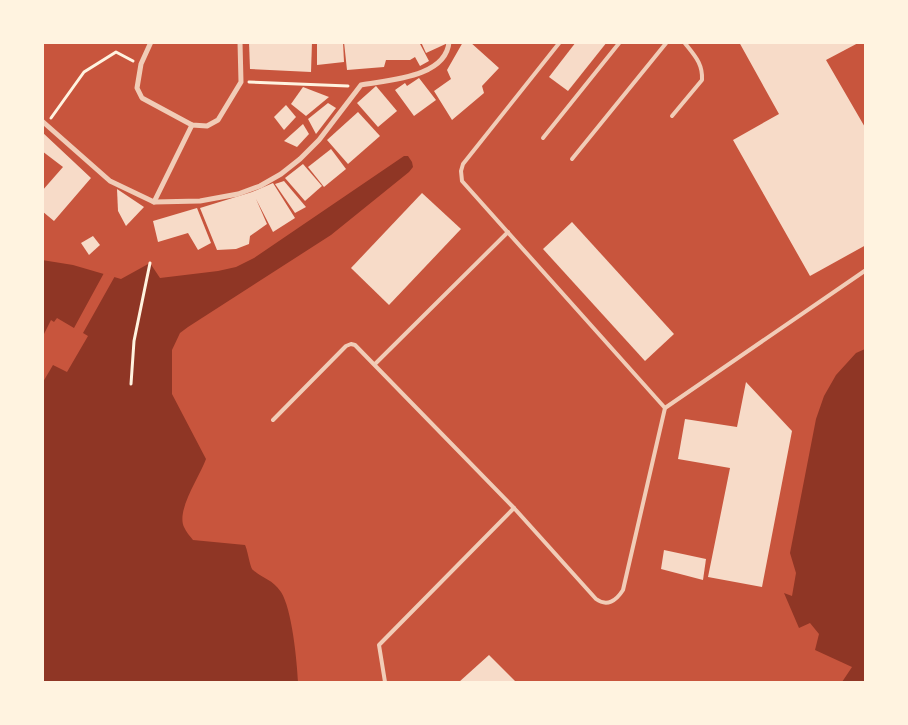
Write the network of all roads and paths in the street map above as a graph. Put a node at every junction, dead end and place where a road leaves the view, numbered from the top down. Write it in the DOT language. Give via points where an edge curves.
graph roads {
  1 [pos="152,42"];
  2 [pos="240,42"];
  3 [pos="449,42"];
  4 [pos="560,42"];
  5 [pos="620,42"];
  6 [pos="666,42"];
  7 [pos="684,42"];
  8 [pos="140,64"];
  9 [pos="241,82"];
  10 [pos="361,85"];
  11 [pos="672,116"];
  12 [pos="44,122"];
  13 [pos="192,125"];
  14 [pos="543,138"];
  15 [pos="572,159"];
  16 [pos="154,202"];
  17 [pos="508,232"];
  18 [pos="150,263"];
  19 [pos="866,270"];
  20 [pos="375,364"];
  21 [pos="131,384"];
  22 [pos="664,408"];
  23 [pos="273,420"];
  24 [pos="514,508"];
  25 [pos="384,682"];
  1 -- 8 [label="street"];
  2 -- 9 [label="street"];
  3 -- 10 [label="street" via="438,62 419,74"];
  4 -- 17 [label="lane" via="461,171 462,181"];
  5 -- 14 [label="lane"];
  6 -- 15 [label="lane"];
  7 -- 11 [label="lane" via="699,61 702,80"];
  8 -- 12 [label="path" via="116,52 84,72"];
  8 -- 13 [label="street" via="137,88 142,98"];
  9 -- 10 [label="path"];
  9 -- 13 [label="street" via="218,120 207,126"];
  10 -- 16 [label="street" via="319,140 281,174 260,186 238,194 200,200"];
  12 -- 16 [label="street" via="110,181"];
  13 -- 16 [label="street"];
  17 -- 20 [label="lane"];
  17 -- 22 [label="lane"];
  18 -- 21 [label="path" via="134,340"];
  19 -- 22 [label="lane"];
  20 -- 23 [label="lane" via="356,345 346,346"];
  20 -- 24 [label="lane"];
  22 -- 24 [label="lane" via="623,590 615,600 601,603 596,599"];
  24 -- 25 [label="lane" via="380,645"];
}
